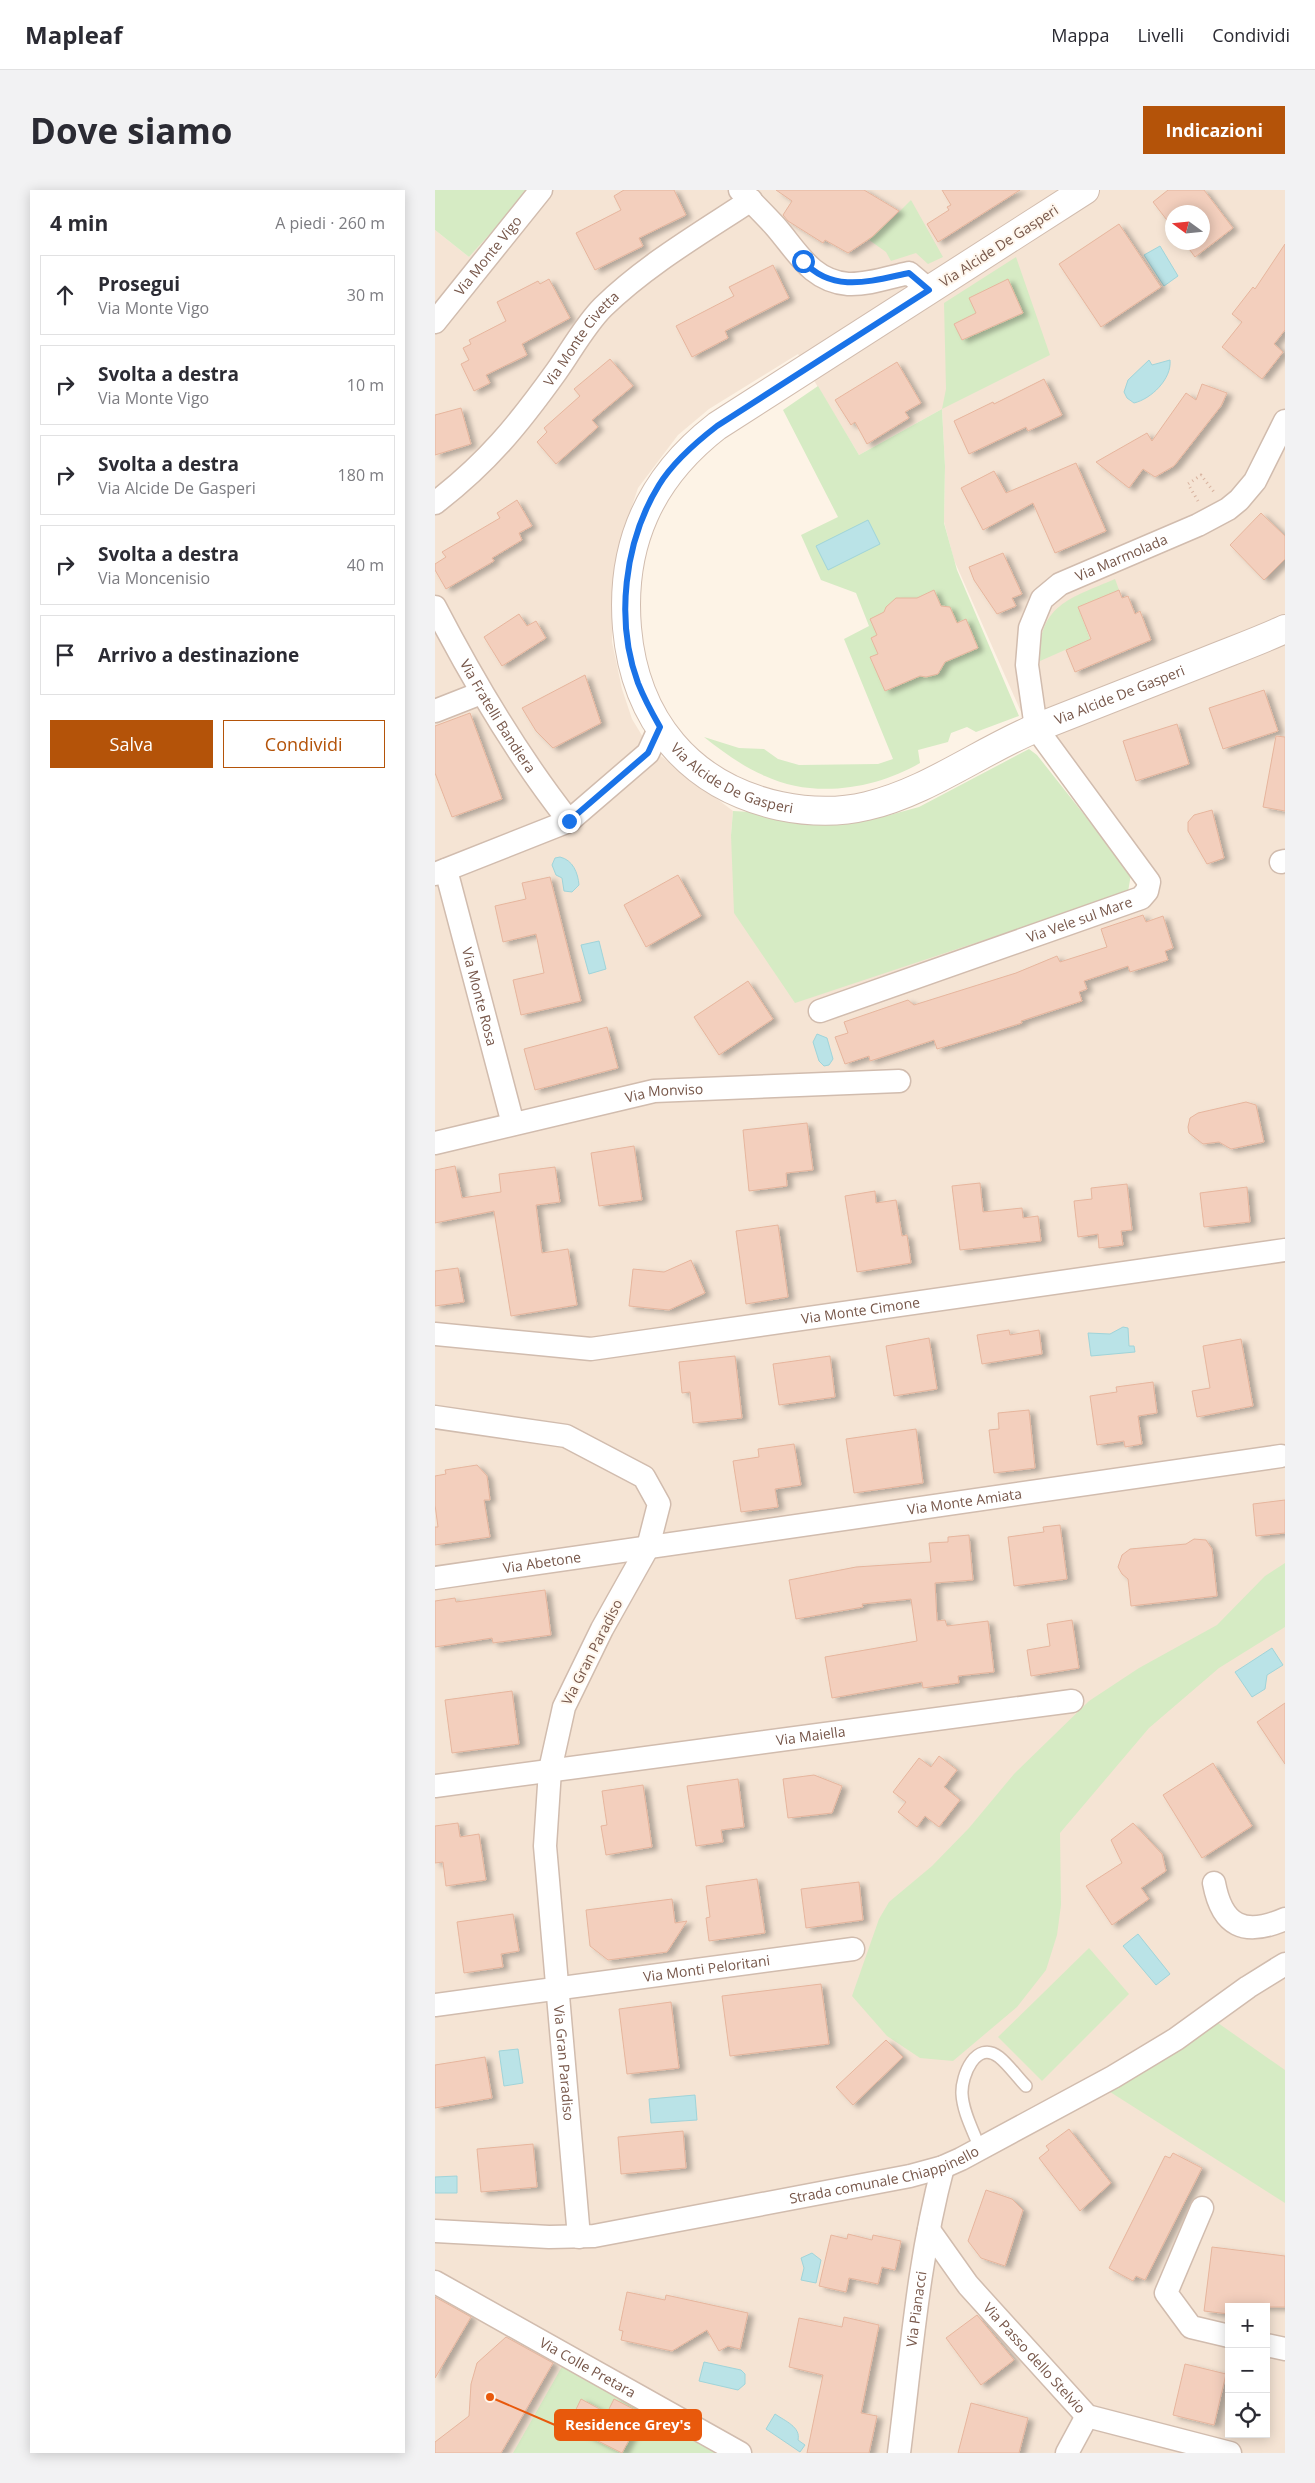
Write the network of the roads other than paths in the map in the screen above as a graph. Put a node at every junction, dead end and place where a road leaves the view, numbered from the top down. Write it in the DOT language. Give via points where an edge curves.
graph roads {
  1 [pos="541,190"];
  2 [pos="1080,192"];
  3 [pos="745,195"];
  4 [pos="929,290"];
  5 [pos="435,322"];
  6 [pos="1285,421"];
  7 [pos="435,503"];
  8 [pos="437,614"];
  9 [pos="1285,629"];
  10 [pos="481,693"];
  11 [pos="435,711"];
  12 [pos="660,727"];
  13 [pos="1036,728"];
  14 [pos="569,821"];
  15 [pos="441,872"];
  16 [pos="819,1011"];
  17 [pos="899,1081"];
  18 [pos="513,1124"];
  19 [pos="435,1143"];
  20 [pos="1285,1250"];
  21 [pos="435,1334"];
  22 [pos="435,1418"];
  23 [pos="1281,1456"];
  24 [pos="648,1547"];
  25 [pos="435,1578"];
  26 [pos="1072,1701"];
  27 [pos="550,1770"];
  28 [pos="435,1786"];
  29 [pos="1214,1883"];
  30 [pos="1285,1920"];
  31 [pos="853,1949"];
  32 [pos="1285,1964"];
  33 [pos="558,1990"];
  34 [pos="435,2006"];
  35 [pos="1026,2086"];
  36 [pos="980,2150"];
  37 [pos="943,2167"];
  38 [pos="1202,2208"];
  39 [pos="929,2230"];
  40 [pos="435,2231"];
  41 [pos="579,2237"];
  42 [pos="435,2282"];
  43 [pos="1225,2335"];
  44 [pos="1270,2346"];
  45 [pos="1285,2349"];
  46 [pos="1087,2416"];
  47 [pos="740,2453"];
  48 [pos="899,2453"];
  49 [pos="1067,2453"];
  50 [pos="1230,2453"];
  1 -- 5 [label="street, Via Monte Vigo"];
  2 -- 4 [label="street, Via Alcide De Gasperi"];
  3 -- 4 [label="street" via="817,274 849,284 909,273"];
  3 -- 7 [label="street, Via Monte Civetta" via="602,308 519,423 465,480"];
  4 -- 12 [label="street, Via Alcide De Gasperi" via="717,426 695,443 659,484 637,530 627,580 626,605 635,674"];
  6 -- 13 [label="street, Via Marmolada" via="1255,481 1228,509 1198,525 1067,580 1042,599 1034,614 1027,647"];
  8 -- 10 [label="street, Via Fratelli Bandiera"];
  9 -- 13 [label="street, Via Alcide De Gasperi"];
  10 -- 11 [label="street"];
  10 -- 14 [label="street, Via Fratelli Bandiera" via="511,742"];
  12 -- 13 [label="street, Via Alcide De Gasperi" via="693,766 727,789 762,802 823,812 866,806 903,794"];
  12 -- 14 [label="street" via="648,753"];
  13 -- 16 [label="street, Via Vele sul Mare" via="1149,882 1147,891 1141,898"];
  14 -- 15 [label="street"];
  15 -- 18 [label="street, Via Monte Rosa"];
  17 -- 18 [label="street, Via Monviso" via="654,1091"];
  18 -- 19 [label="street, Via Monviso"];
  20 -- 21 [label="street, Via Monte Cimone" via="591,1349"];
  22 -- 24 [label="street, Via Gran Paradiso" via="566,1436 644,1477 659,1504"];
  23 -- 24 [label="street, Via Monte Amiata"];
  24 -- 25 [label="street, Via Abetone"];
  24 -- 27 [label="street, Via Gran Paradiso" via="602,1629 564,1707"];
  26 -- 27 [label="street, Via Maiella"];
  27 -- 28 [label="street, Via Maiella"];
  27 -- 33 [label="street, Via Gran Paradiso" via="545,1846"];
  29 -- 30 [label="street" via="1221,1910 1233,1922 1257,1927"];
  31 -- 33 [label="street, Via Monti Peloritani"];
  32 -- 36 [label="street, Strada comunale Chiappinello" via="1143,2060"];
  33 -- 34 [label="street, Via Monti Peloritani"];
  33 -- 41 [label="street, Via Gran Paradiso"];
  35 -- 36 [label="lane" via="999,2057 983,2053 974,2058 962,2081 962,2094"];
  36 -- 37 [label="street, Strada comunale Chiappinello"];
  37 -- 39 [label="street, Via Pianacci"];
  37 -- 41 [label="street, Strada comunale Chiappinello"];
  38 -- 43 [label="street" via="1166,2293 1191,2327"];
  39 -- 46 [label="street, Via Passo dello Stelvio" via="969,2285"];
  39 -- 48 [label="street, Via Pianacci"];
  40 -- 41 [label="street, Strada comunale Chiappinello"];
  42 -- 47 [label="street, Via Colle Pretara"];
  44 -- 45 [label="street"];
  46 -- 49 [label="street"];
  46 -- 50 [label="street, Via Passo dello Stelvio"];
}
